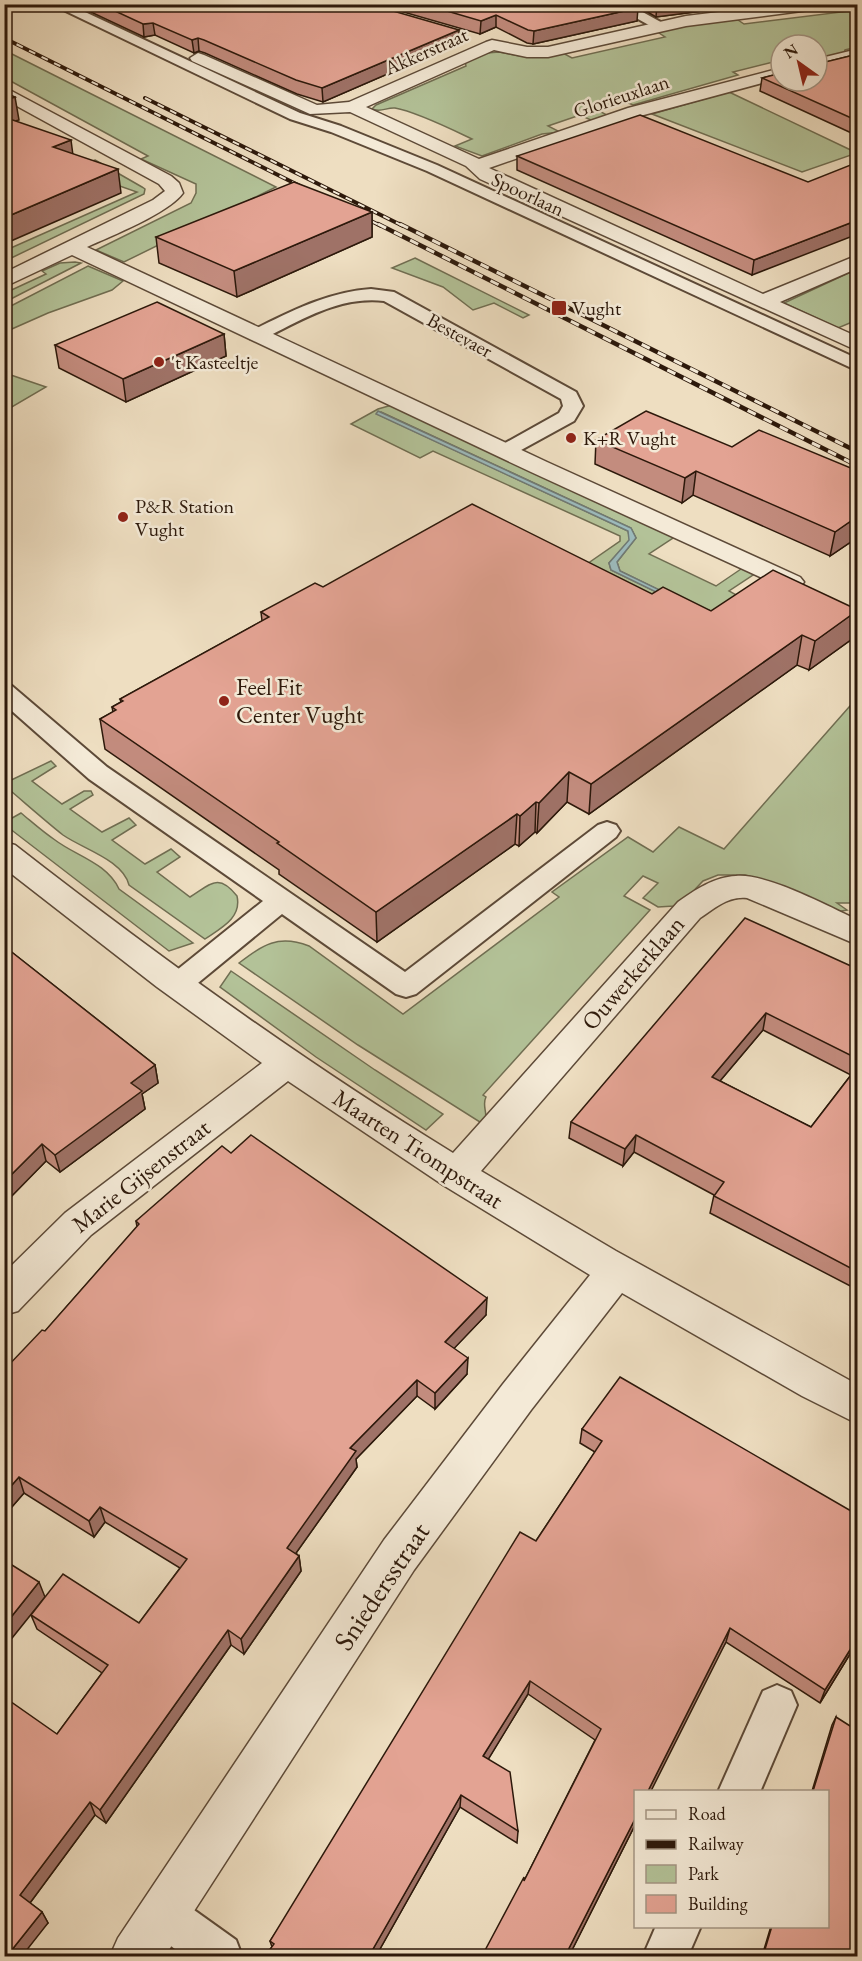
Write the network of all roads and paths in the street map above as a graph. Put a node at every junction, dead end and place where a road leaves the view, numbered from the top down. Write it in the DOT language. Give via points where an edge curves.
graph roads {
  1 [pos="57,4"];
  2 [pos="617,4"];
  3 [pos="825,4"];
  4 [pos="661,26"];
  5 [pos="469,39"];
  6 [pos="492,45"];
  7 [pos="858,54"];
  8 [pos="198,58"];
  9 [pos="829,61"];
  10 [pos="769,76"];
  11 [pos="4,92"];
  12 [pos="352,107"];
  13 [pos="476,166"];
  14 [pos="74,248"];
  15 [pos="858,261"];
  16 [pos="4,281"];
  17 [pos="764,302"];
  18 [pos="257,335"];
  19 [pos="852,337"];
  20 [pos="858,366"];
  21 [pos="505,451"];
  22 [pos="791,582"];
  23 [pos="4,691"];
  24 [pos="608,831"];
  25 [pos="9,863"];
  26 [pos="280,901"];
  27 [pos="858,934"];
  28 [pos="177,985"];
  29 [pos="287,1063"];
  30 [pos="456,1175"];
  31 [pos="616,1271"];
  32 [pos="4,1299"];
  33 [pos="858,1406"];
  34 [pos="777,1705"];
  35 [pos="739,1790"];
  36 [pos="165,1915"];
  37 [pos="678,1928"];
  38 [pos="136,1956"];
  39 [pos="220,1956"];
  40 [pos="665,1956"];
  1 -- 20 [label="lane" via="295,116 432,168"];
  2 -- 4 [label="lane"];
  3 -- 4 [label="street, Akkerstraat"];
  4 -- 6 [label="street, Akkerstraat" via="548,52"];
  5 -- 6 [label="street"];
  6 -- 12 [label="street, Akkerstraat"];
  7 -- 9 [label="street"];
  8 -- 12 [label="street" via="316,110"];
  10 -- 13 [label="street, Glorieuxlaan" via="634,112"];
  11 -- 14 [label="street" via="173,187 174,193 160,204"];
  12 -- 13 [label="street, Spoorlaan"];
  13 -- 17 [label="street, Spoorlaan" via="486,175"];
  14 -- 16 [label="street"];
  14 -- 18 [label="street"];
  15 -- 17 [label="street"];
  17 -- 19 [label="street, Spoorlaan"];
  18 -- 21 [label="street"];
  18 -- 21 [label="lane, Bestevaer" via="342,296 388,296 569,396 573,406 567,417"];
  21 -- 22 [label="street"];
  23 -- 26 [label="lane" via="98,772"];
  24 -- 26 [label="lane" via="406,987"];
  25 -- 28 [label="street, Maarten Trompstraat"];
  26 -- 28 [label="lane"];
  27 -- 30 [label="street, Ouwerkerklaan" via="775,896 748,888 739,886 714,893 689,910"];
  28 -- 29 [label="street, Maarten Trompstraat"];
  29 -- 30 [label="street, Maarten Trompstraat"];
  29 -- 32 [label="street, Marie Gijsenstraat" via="78,1224"];
  30 -- 31 [label="street, Maarten Trompstraat"];
  31 -- 33 [label="street, Maarten Trompstraat"];
  31 -- 36 [label="street, Sniedersstraat" via="399,1555"];
  34 -- 35 [label="lane"];
  36 -- 38 [label="street, Sniedersstraat"];
  36 -- 39 [label="lane"];
  37 -- 40 [label="lane"];
}
